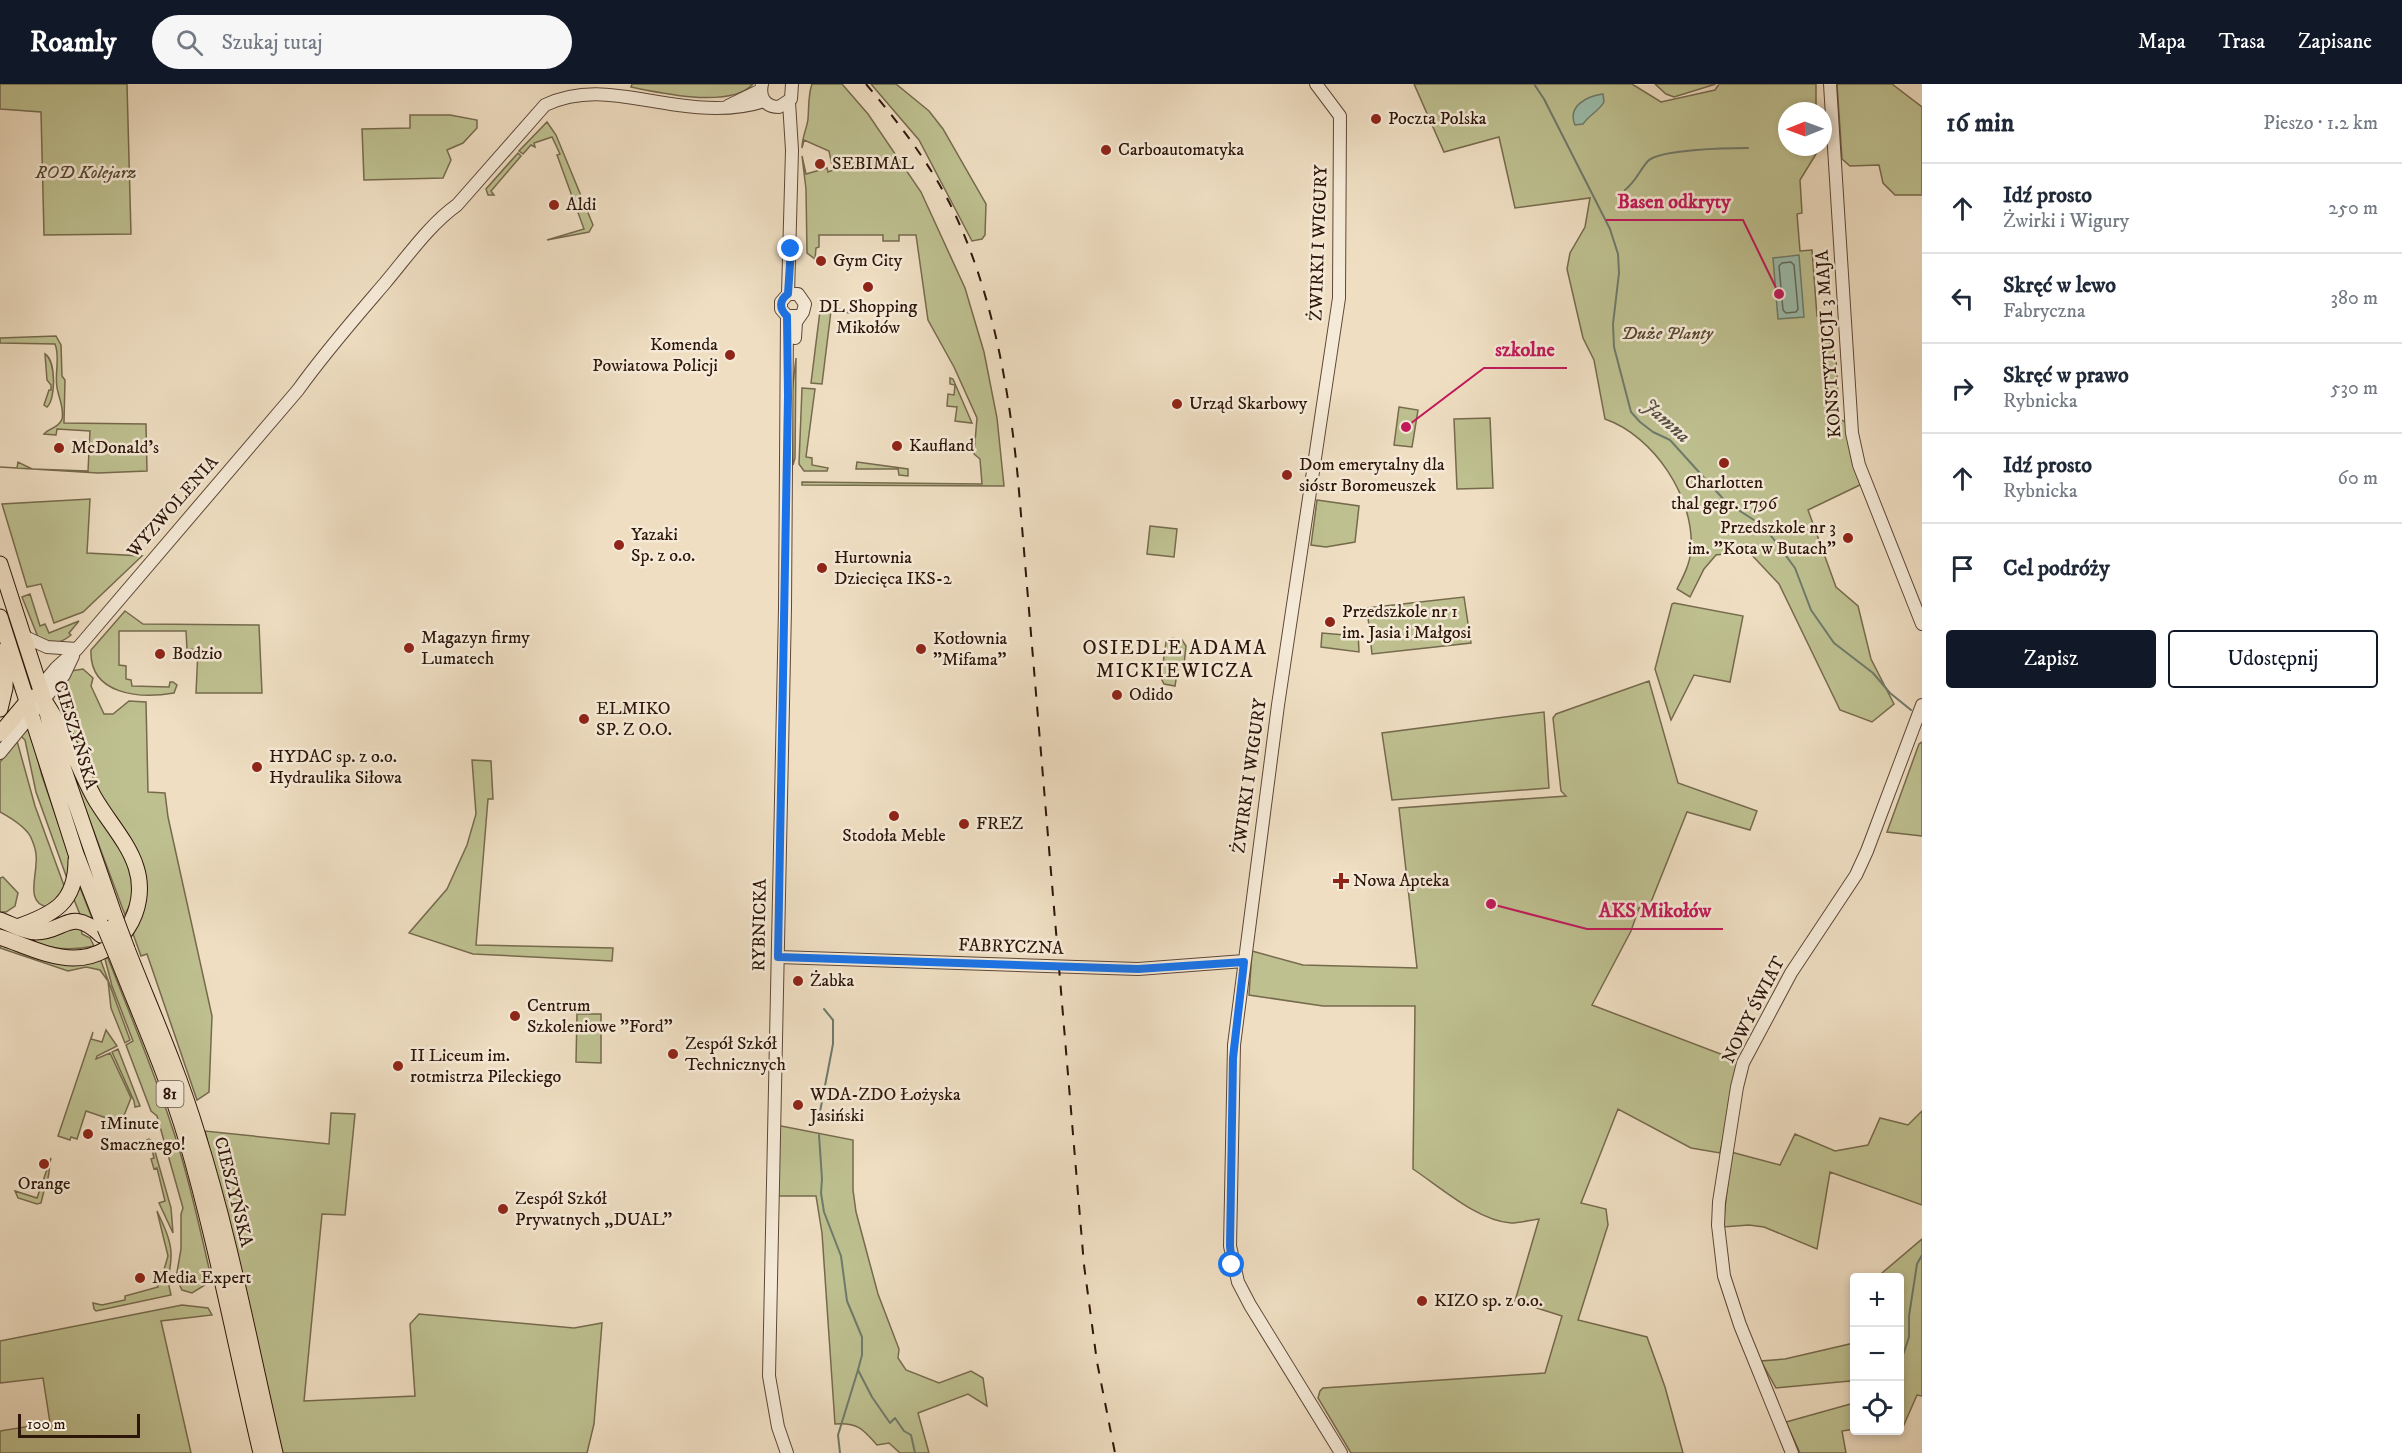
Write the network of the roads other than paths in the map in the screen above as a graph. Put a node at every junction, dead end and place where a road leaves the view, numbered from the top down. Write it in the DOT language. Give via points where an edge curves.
graph roads {
  1 [pos="1316,84"];
  2 [pos="1830,84"];
  3 [pos="794,86"];
  4 [pos="762,92"];
  5 [pos="784,105"];
  6 [pos="793,294"];
  7 [pos="793,316"];
  8 [pos="0,564"];
  9 [pos="0,617"];
  10 [pos="1922,624"];
  11 [pos="23,636"];
  12 [pos="6,637"];
  13 [pos="76,649"];
  14 [pos="42,693"];
  15 [pos="1922,705"];
  16 [pos="30,708"];
  17 [pos="0,709"];
  18 [pos="0,734"];
  19 [pos="0,753"];
  20 [pos="76,854"];
  21 [pos="0,920"];
  22 [pos="18,927"];
  23 [pos="107,927"];
  24 [pos="0,937"];
  25 [pos="122,952"];
  26 [pos="778,957"];
  27 [pos="1244,962"];
  28 [pos="261,1453"];
  29 [pos="275,1453"];
  30 [pos="788,1453"];
  31 [pos="1341,1453"];
  32 [pos="1792,1453"];
  1 -- 27 [label="street, ŻWIRKI I WIGURY" via="1340,116 1339,298"];
  2 -- 10 [label="street, KONSTYTUCJI 3 MAJA" via="1851,433 1859,465"];
  3 -- 5 [label="street"];
  4 -- 5 [label="street" via="774,107"];
  4 -- 13 [label="street, WYZWOLENIA" via="728,106 706,108 592,89 563,95 544,105 412,250"];
  5 -- 6 [label="street" via="792,150"];
  6 -- 7 [label="street" via="803,298 805,306"];
  6 -- 7 [label="street" via="783,298 781,305 782,312"];
  7 -- 26 [label="street, RYBNICKA" via="796,322 788,396"];
  8 -- 11 [label="main road, CIESZYŃSKA"];
  9 -- 12 [label="main road, CIESZYŃSKA"];
  11 -- 13 [label="street" via="46,647"];
  11 -- 14 [label="main road, CIESZYŃSKA"];
  12 -- 16 [label="main road, CIESZYŃSKA / 81"];
  12 -- 17 [label="main road" via="5,688"];
  13 -- 14 [label="street, WYZWOLENIA" via="64,675"];
  14 -- 16 [label="main road"];
  14 -- 23 [label="main road, CIESZYŃSKA / 81"];
  14 -- 24 [label="main road" via="95,799 136,867 140,888 138,910 116,942 95,954 76,958"];
  15 -- 32 [label="street, NOWY ŚWIAT" via="1860,867 1791,973 1743,1063 1737,1087 1719,1202 1724,1276"];
  16 -- 18 [label="main road"];
  16 -- 19 [label="street"];
  16 -- 20 [label="main road, CIESZYŃSKA / 81"];
  20 -- 22 [label="main road" via="76,871 65,900 42,919"];
  20 -- 23 [label="main road, CIESZYŃSKA / 81"];
  21 -- 22 [label="main road"];
  22 -- 23 [label="main road" via="37,932 75,921"];
  23 -- 25 [label="main road, 81, bridge"];
  25 -- 28 [label="main road, CIESZYŃSKA / 81" via="185,1137"];
  25 -- 29 [label="main road, CIESZYŃSKA / 81" via="183,1089 197,1133"];
  26 -- 27 [label="street, FABRYCZNA" via="1138,969"];
  26 -- 30 [label="street, RYBNICKA" via="769,1376 773,1406"];
  27 -- 31 [label="street, ŻWIRKI I WIGURY" via="1232,1074 1232,1265 1250,1305"];
}
